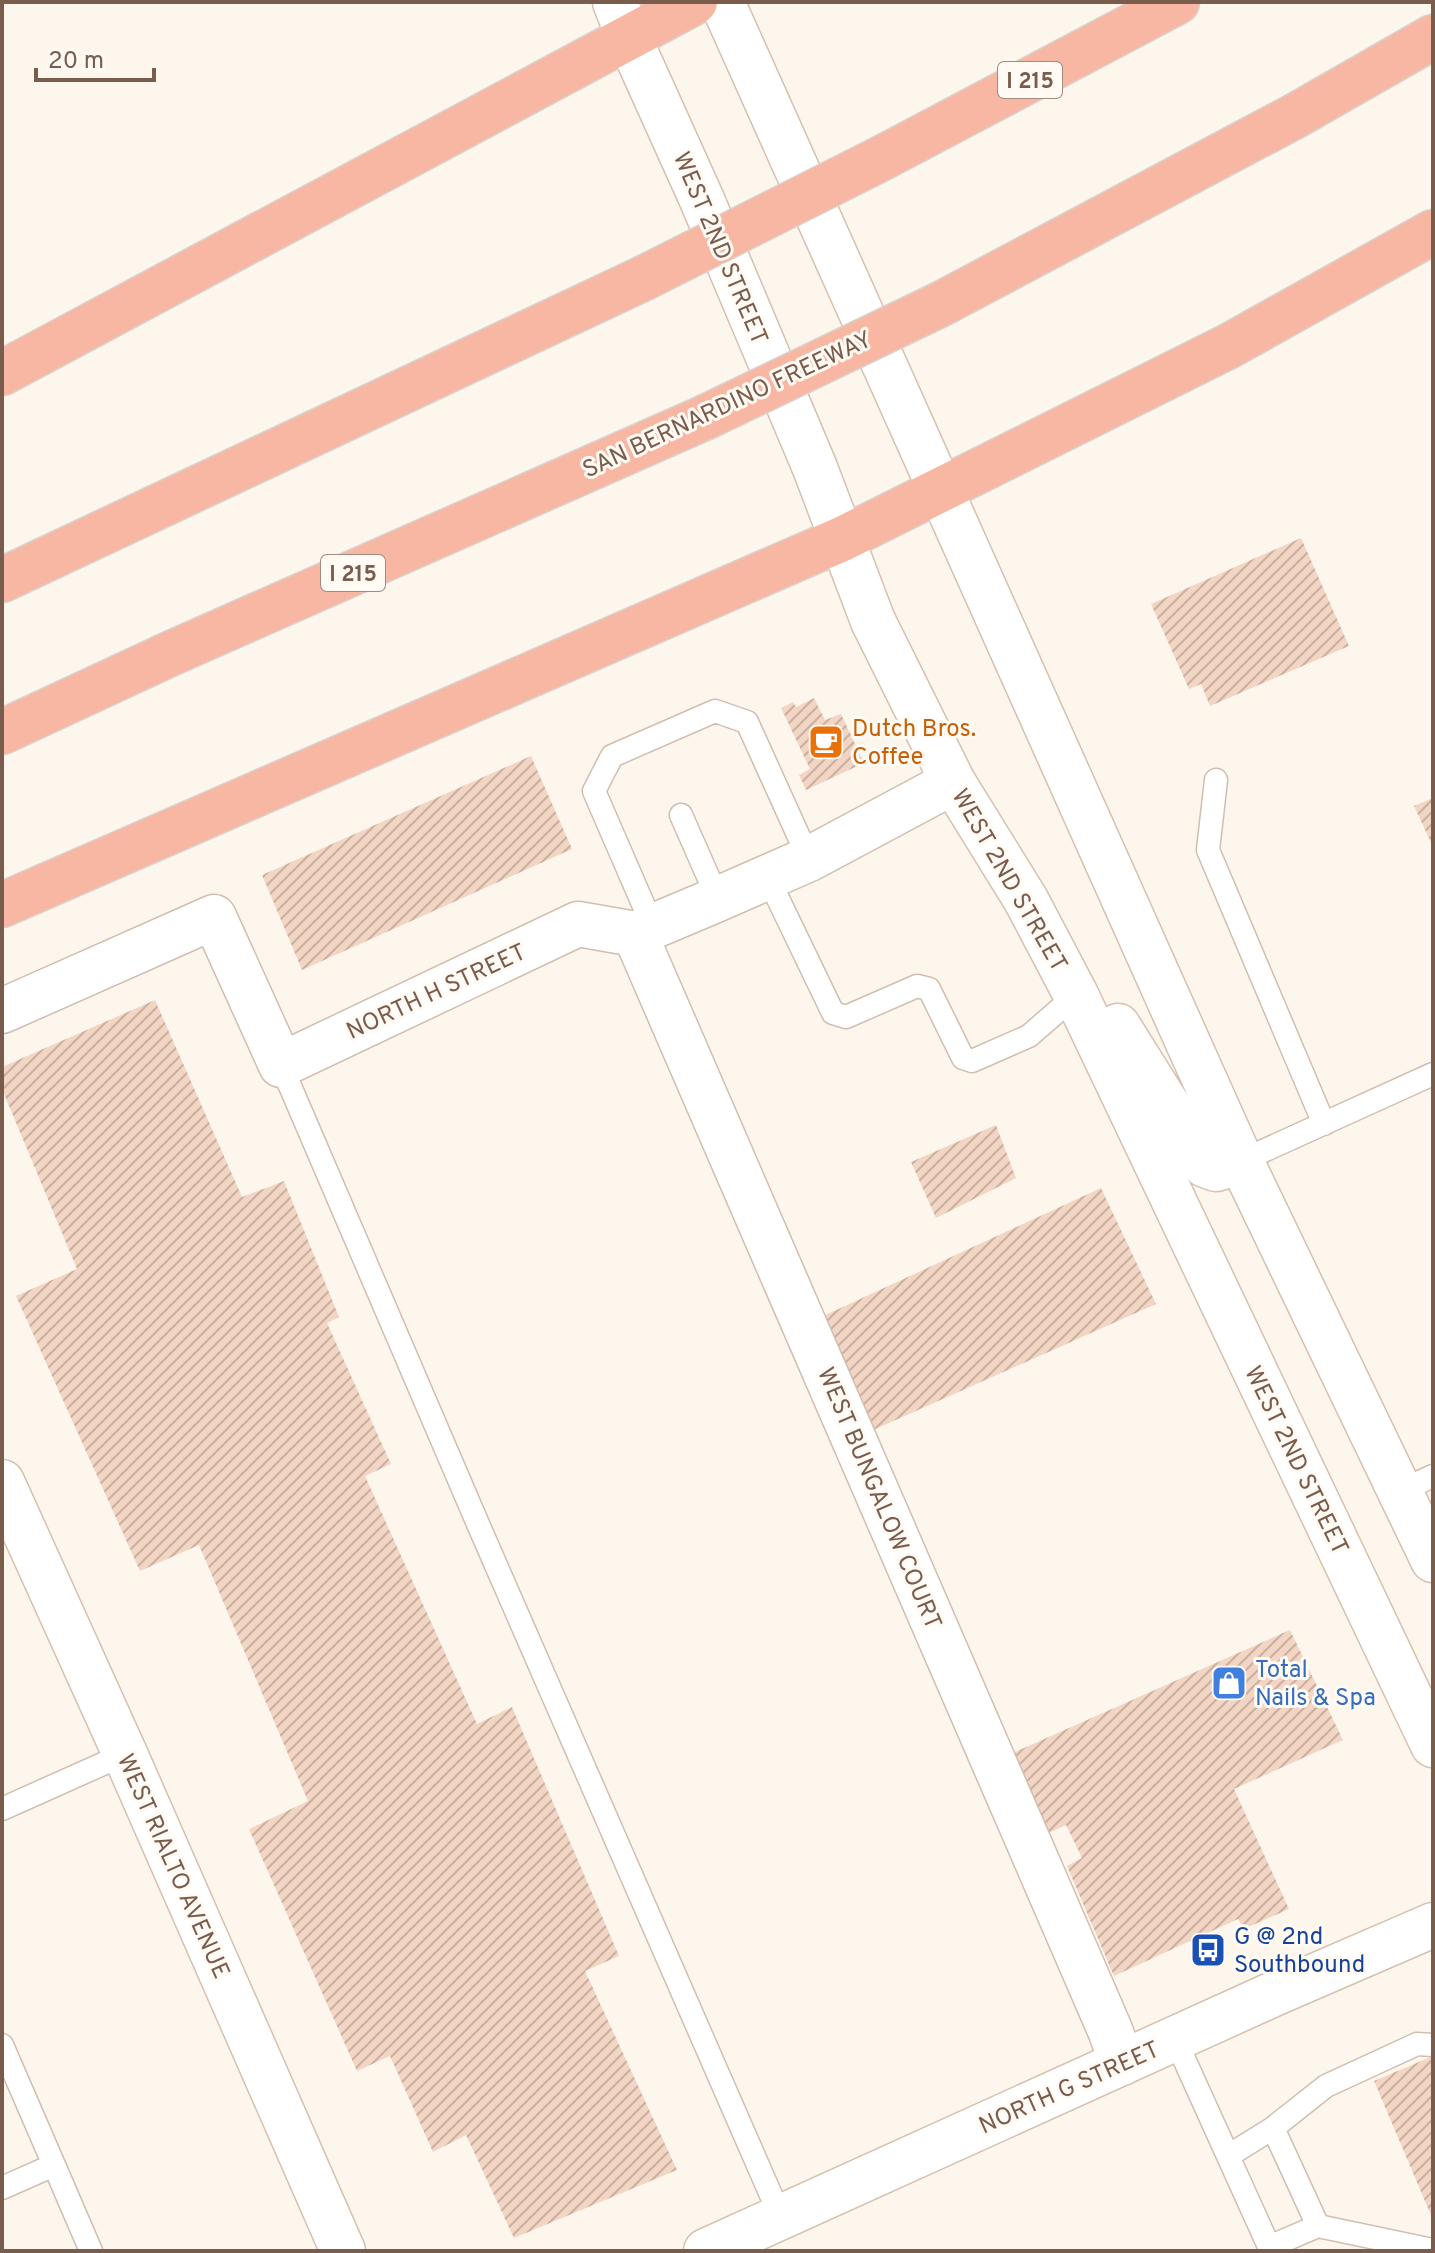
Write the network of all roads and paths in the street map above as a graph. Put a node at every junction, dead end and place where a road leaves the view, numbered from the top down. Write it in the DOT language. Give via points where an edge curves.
graph roads {
  1 [pos="695,2"];
  2 [pos="722,2"];
  3 [pos="1177,2"];
  4 [pos="622,20"];
  5 [pos="1433,37"];
  6 [pos="1433,232"];
  7 [pos="2,373"];
  8 [pos="940,491"];
  9 [pos="842,539"];
  10 [pos="2,580"];
  11 [pos="2,732"];
  12 [pos="1216,780"];
  13 [pos="953,782"];
  14 [pos="681,815"];
  15 [pos="809,859"];
  16 [pos="768,878"];
  17 [pos="718,899"];
  18 [pos="2,905"];
  19 [pos="644,930"];
  20 [pos="1076,995"];
  21 [pos="2,1011"];
  22 [pos="281,1065"];
  23 [pos="1433,1074"];
  24 [pos="1324,1124"];
  25 [pos="1241,1161"];
  26 [pos="2,1482"];
  27 [pos="1416,1483"];
  28 [pos="1433,1560"];
  29 [pos="1433,1745"];
  30 [pos="125,1754"];
  31 [pos="2,1809"];
  32 [pos="1433,1925"];
  33 [pos="1175,2039"];
  34 [pos="2,2045"];
  35 [pos="1433,2045"];
  36 [pos="1122,2063"];
  37 [pos="1273,2128"];
  38 [pos="1228,2156"];
  39 [pos="54,2165"];
  40 [pos="2,2188"];
  41 [pos="1318,2226"];
  42 [pos="745,2238"];
  43 [pos="1270,2249"];
  44 [pos="1433,2250"];
  45 [pos="91,2251"];
  46 [pos="343,2251"];
  1 -- 4 [label="highway"];
  2 -- 8 [label="main road"];
  3 -- 10 [label="highway, I 215, bridge" via="644,278"];
  4 -- 7 [label="highway"];
  4 -- 9 [label="main road, WEST 2ND STREET"];
  5 -- 11 [label="highway, SAN BERNARDINO FREEWAY / I 215, bridge" via="941,304 706,417"];
  6 -- 8 [label="highway" via="1229,346"];
  8 -- 9 [label="highway"];
  8 -- 25 [label="main road"];
  9 -- 13 [label="main road, WEST 2ND STREET" via="873,621"];
  9 -- 18 [label="highway"];
  12 -- 24 [label="lane" via="1208,850"];
  13 -- 15 [label="main road"];
  13 -- 20 [label="main road, WEST 2ND STREET" via="1026,900"];
  14 -- 17 [label="lane"];
  15 -- 16 [label="main road"];
  15 -- 19 [label="lane" via="747,722 715,711 612,756 594,791"];
  16 -- 17 [label="main road"];
  16 -- 20 [label="lane" via="833,1013 846,1017 917,986 929,989 963,1058 972,1061 1029,1036"];
  17 -- 19 [label="main road"];
  19 -- 22 [label="main road, NORTH H STREET" via="578,924"];
  19 -- 36 [label="main road, WEST BUNGALOW COURT"];
  20 -- 25 [label="main road" via="1110,1012 1205,1165 1216,1169"];
  20 -- 29 [label="main road, WEST 2ND STREET"];
  21 -- 22 [label="main road" via="214,917"];
  22 -- 42 [label="lane" via="473,1511"];
  23 -- 24 [label="lane"];
  24 -- 25 [label="lane"];
  25 -- 27 [label="main road"];
  26 -- 30 [label="main road, WEST RIALTO AVENUE"];
  27 -- 28 [label="main road"];
  30 -- 31 [label="lane"];
  30 -- 46 [label="main road, WEST RIALTO AVENUE"];
  32 -- 33 [label="main road, NORTH G STREET"];
  33 -- 36 [label="main road, NORTH G STREET"];
  33 -- 38 [label="lane"];
  34 -- 39 [label="lane"];
  35 -- 37 [label="lane" via="1417,2044 1326,2086"];
  36 -- 42 [label="main road, NORTH G STREET"];
  37 -- 38 [label="lane"];
  37 -- 41 [label="lane"];
  38 -- 43 [label="lane"];
  39 -- 40 [label="lane"];
  39 -- 45 [label="lane"];
  41 -- 43 [label="lane"];
  41 -- 44 [label="lane"];
}
